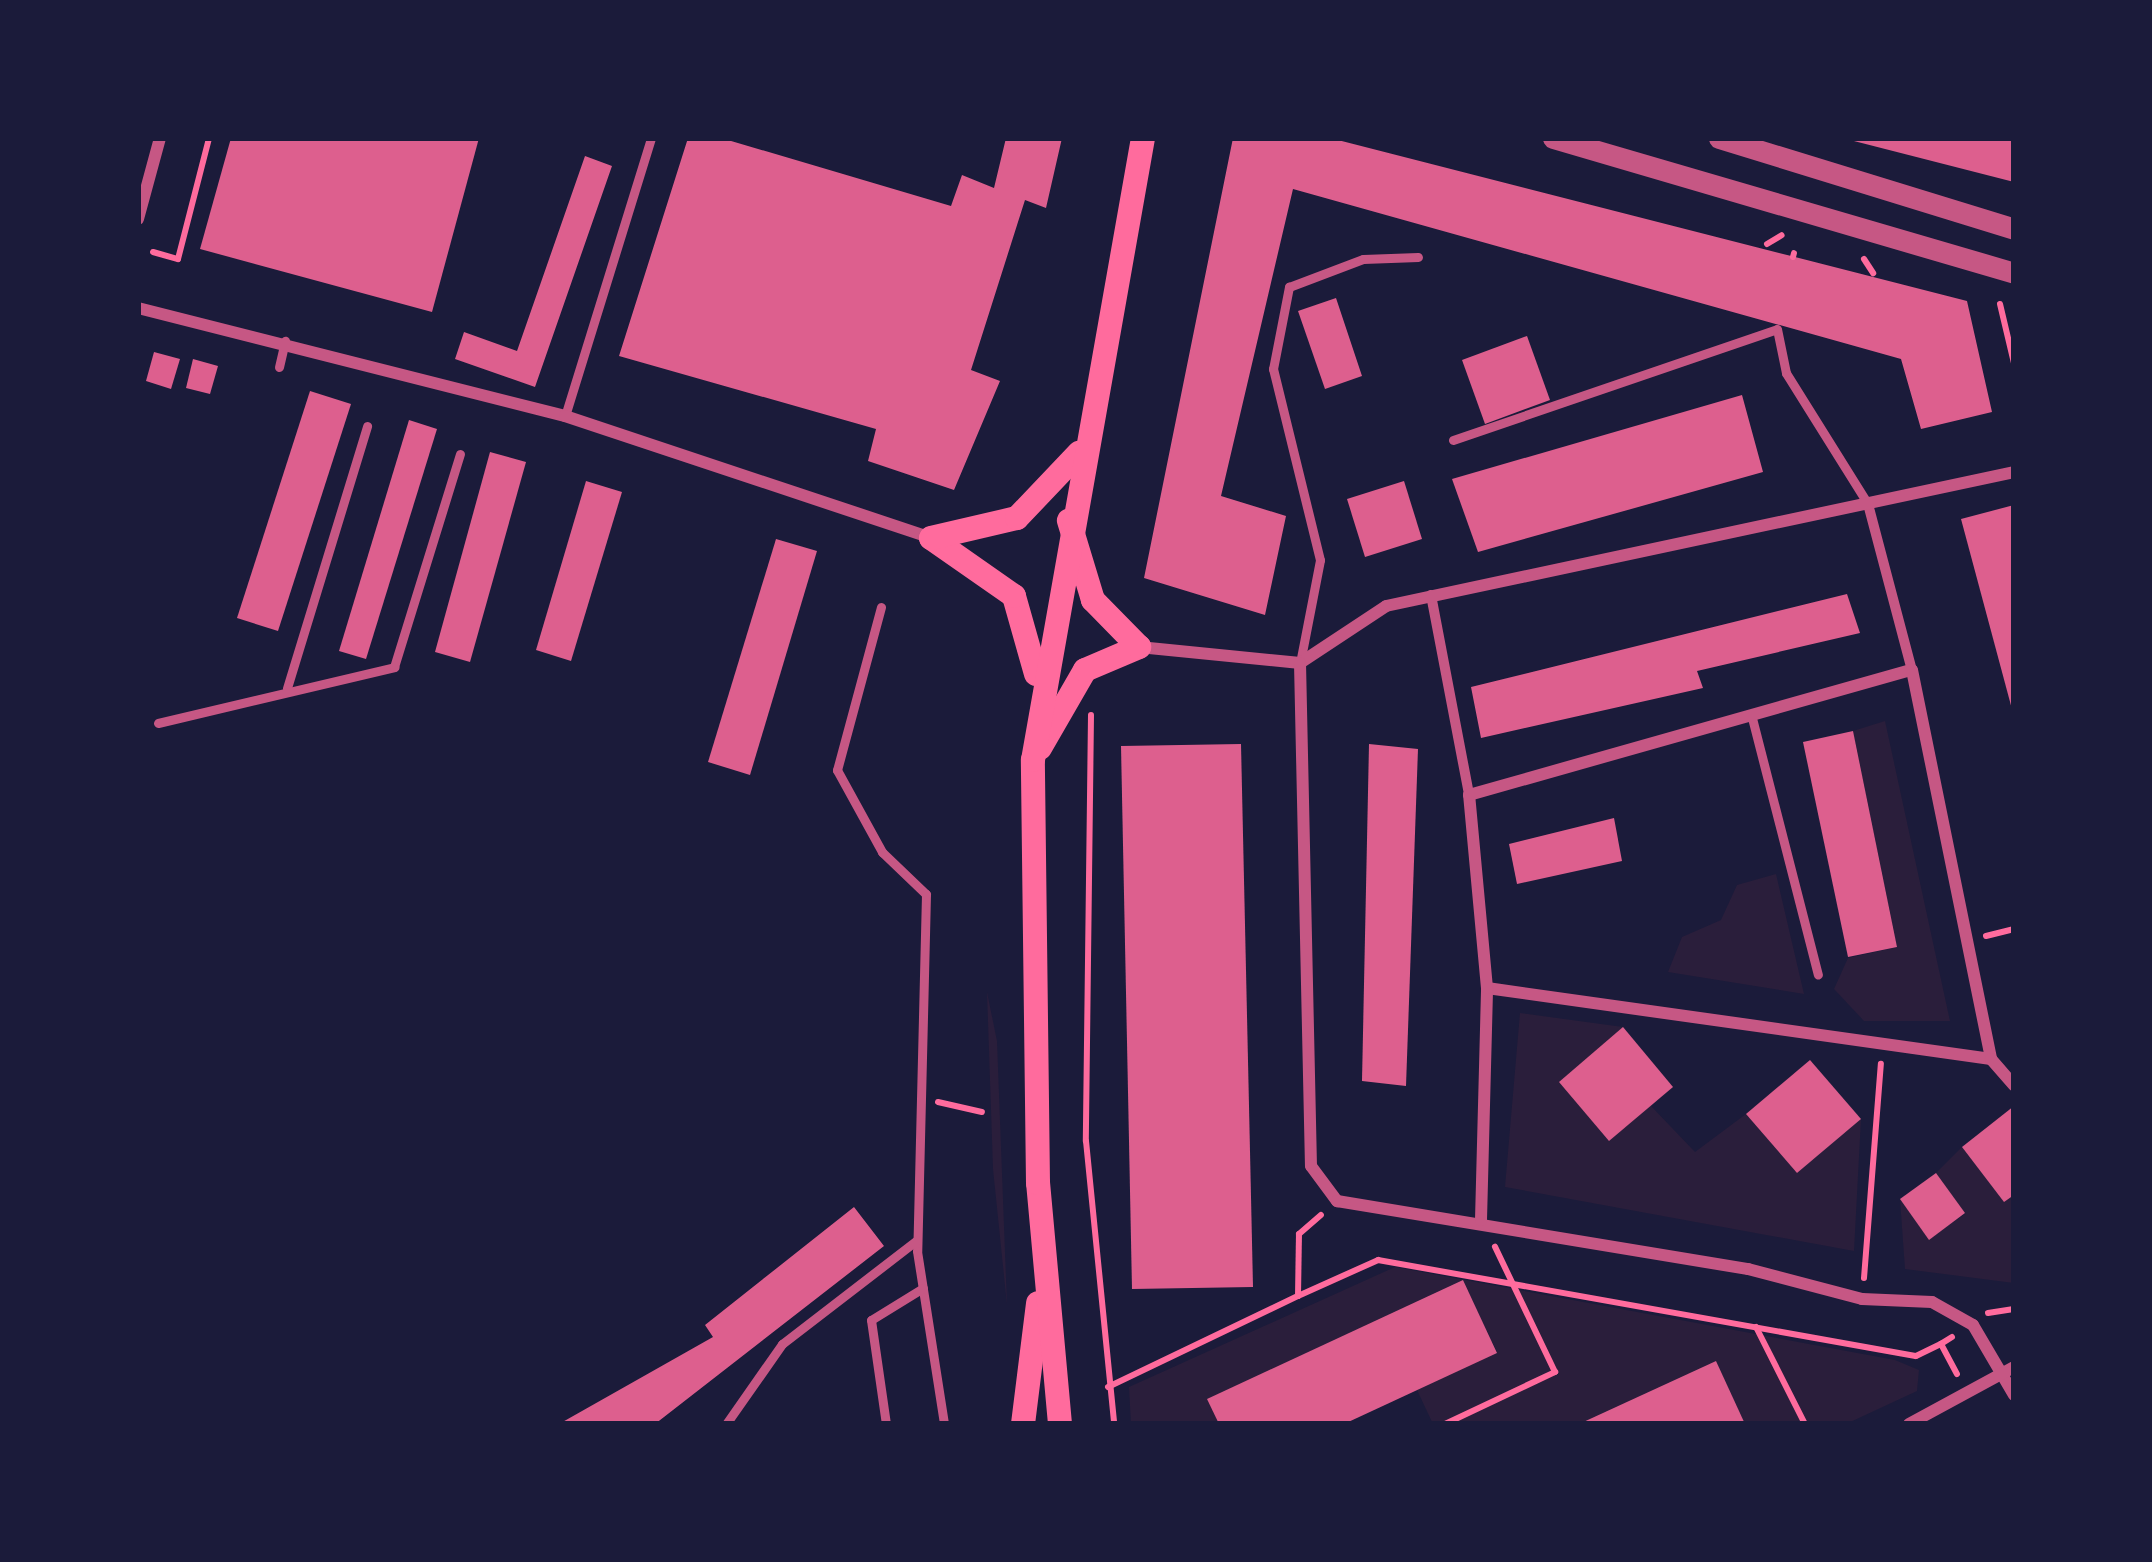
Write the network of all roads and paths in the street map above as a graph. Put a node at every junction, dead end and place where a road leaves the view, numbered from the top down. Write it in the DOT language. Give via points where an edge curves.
graph roads {
  1 [pos="160,138"];
  2 [pos="209,138"];
  3 [pos="651,138"];
  4 [pos="1143,138"];
  5 [pos="1553,138"];
  6 [pos="1719,138"];
  7 [pos="138,219"];
  8 [pos="2014,229"];
  9 [pos="1782,235"];
  10 [pos="1767,244"];
  11 [pos="153,252"];
  12 [pos="1418,256"];
  13 [pos="1864,260"];
  14 [pos="1873,273"];
  15 [pos="2014,273"];
  16 [pos="2000,304"];
  17 [pos="138,308"];
  18 [pos="285,341"];
  19 [pos="2014,363"];
  20 [pos="279,367"];
  21 [pos="565,416"];
  22 [pos="367,426"];
  23 [pos="1453,440"];
  24 [pos="1080,451"];
  25 [pos="460,454"];
  26 [pos="2014,472"];
  27 [pos="1868,504"];
  28 [pos="1068,517"];
  29 [pos="931,538"];
  30 [pos="1431,595"];
  31 [pos="881,607"];
  32 [pos="1139,646"];
  33 [pos="1300,663"];
  34 [pos="1912,670"];
  35 [pos="287,688"];
  36 [pos="1041,696"];
  37 [pos="1093,701"];
  38 [pos="1751,714"];
  39 [pos="158,723"];
  40 [pos="1033,760"];
  41 [pos="1469,795"];
  42 [pos="1818,975"];
  43 [pos="1487,988"];
  44 [pos="1883,1046"];
  45 [pos="1990,1059"];
  46 [pos="2014,1085"];
  47 [pos="917,1097"];
  48 [pos="982,1112"];
  49 [pos="1337,1201"];
  50 [pos="1481,1220"];
  51 [pos="917,1240"];
  52 [pos="1043,1271"];
  53 [pos="1514,1284"];
  54 [pos="923,1288"];
  55 [pos="1298,1297"];
  56 [pos="1862,1299"];
  57 [pos="1756,1328"];
  58 [pos="1941,1344"];
  59 [pos="2008,1371"];
  60 [pos="1108,1387"];
  61 [pos="2014,1395"];
  62 [pos="726,1424"];
  63 [pos="886,1424"];
  64 [pos="944,1424"];
  65 [pos="1023,1424"];
  66 [pos="1060,1424"];
  67 [pos="1114,1424"];
  68 [pos="1445,1424"];
  69 [pos="1805,1424"];
  70 [pos="1910,1424"];
  1 -- 7 [label="street"];
  2 -- 11 [label="path" via="178,259"];
  3 -- 21 [label="lane"];
  4 -- 24 [label="main road"];
  5 -- 15 [label="street"];
  6 -- 8 [label="street"];
  9 -- 10 [label="path"];
  12 -- 33 [label="lane" via="1363,260 1289,287 1273,369 1320,560"];
  13 -- 14 [label="path"];
  16 -- 19 [label="path"];
  17 -- 18 [label="street"];
  18 -- 20 [label="lane"];
  18 -- 21 [label="street"];
  21 -- 29 [label="street"];
  22 -- 35 [label="lane"];
  23 -- 27 [label="lane" via="1777,329 1786,373"];
  24 -- 28 [label="main road"];
  24 -- 29 [label="main road" via="996,530"];
  25 -- 35 [label="lane" via="394,667"];
  26 -- 27 [label="street"];
  27 -- 30 [label="street"];
  27 -- 34 [label="street"];
  28 -- 32 [label="main road" via="1093,600"];
  28 -- 36 [label="main road"];
  29 -- 36 [label="main road" via="1014,596"];
  30 -- 33 [label="street" via="1386,605"];
  30 -- 41 [label="street"];
  31 -- 47 [label="lane" via="837,770 882,853 926,894"];
  32 -- 33 [label="street"];
  32 -- 40 [label="main road" via="1067,688"];
  33 -- 49 [label="street" via="1311,1166"];
  34 -- 38 [label="street"];
  34 -- 45 [label="street"];
  35 -- 39 [label="lane"];
  36 -- 40 [label="main road"];
  37 -- 60 [label="path" via="1082,968"];
  38 -- 41 [label="street"];
  38 -- 42 [label="lane"];
  40 -- 52 [label="main road"];
  41 -- 43 [label="street"];
  43 -- 44 [label="street"];
  43 -- 50 [label="street"];
  44 -- 45 [label="street"];
  44 -- 56 [label="path"];
  45 -- 46 [label="street"];
  47 -- 48 [label="path"];
  47 -- 51 [label="lane"];
  49 -- 50 [label="street"];
  49 -- 55 [label="path" via="1299,1234"];
  50 -- 53 [label="path"];
  50 -- 56 [label="street"];
  51 -- 54 [label="lane"];
  51 -- 62 [label="lane" via="782,1344"];
  52 -- 65 [label="main road"];
  52 -- 66 [label="main road"];
  53 -- 55 [label="path" via="1378,1260"];
  53 -- 57 [label="path"];
  53 -- 68 [label="path" via="1556,1372"];
  54 -- 63 [label="lane" via="871,1320"];
  54 -- 64 [label="lane"];
  55 -- 60 [label="path"];
  56 -- 59 [label="street" via="1932,1302 1972,1325"];
  57 -- 58 [label="path" via="1916,1356"];
  57 -- 69 [label="path"];
  59 -- 61 [label="street"];
  59 -- 70 [label="street"];
  60 -- 67 [label="path"];
}
